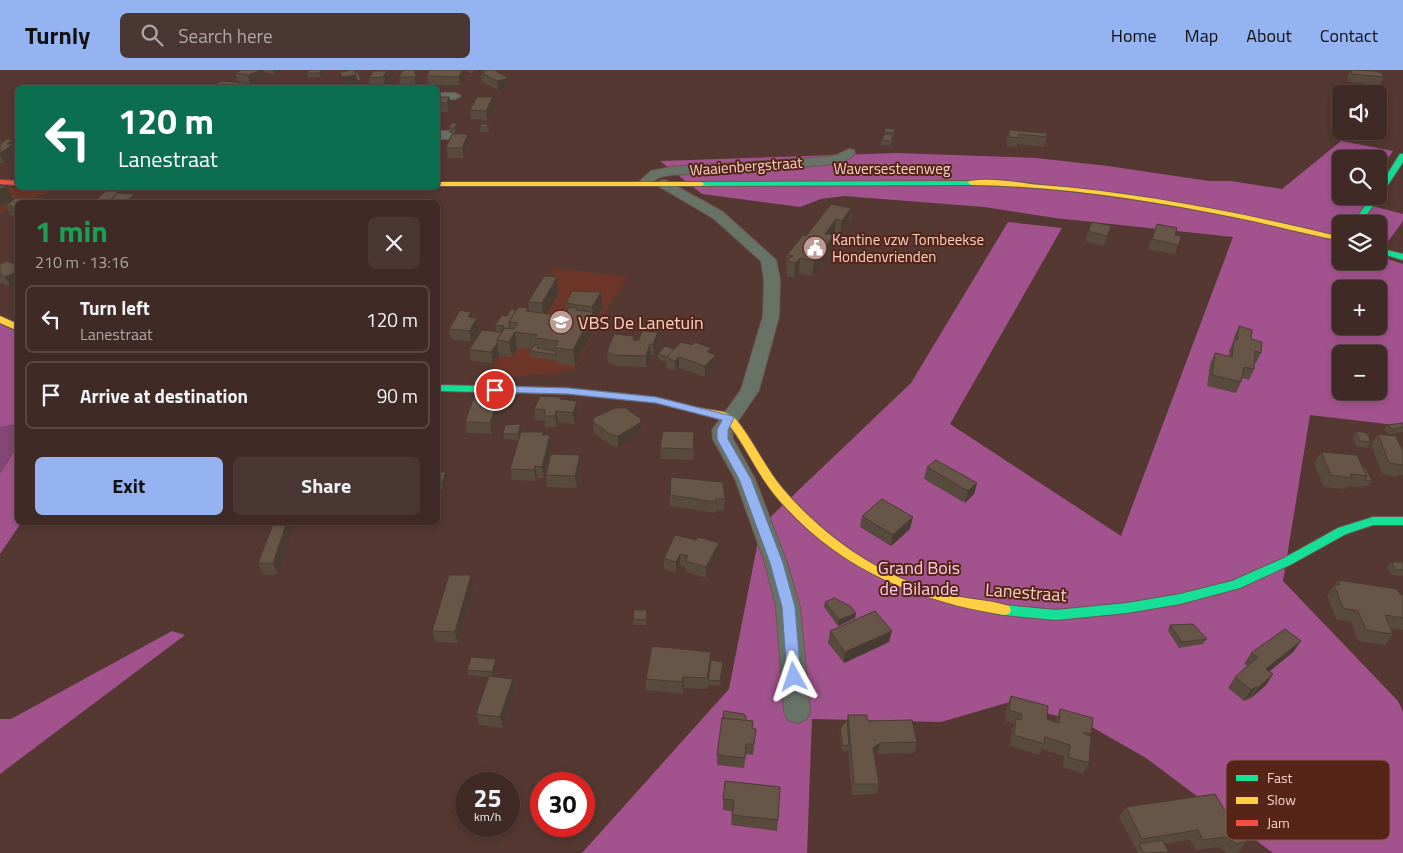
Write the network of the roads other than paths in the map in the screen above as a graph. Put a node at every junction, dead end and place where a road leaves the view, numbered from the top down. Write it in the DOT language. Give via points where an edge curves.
graph roads {
  1 [pos="440,96"];
  2 [pos="455,96"];
  3 [pos="849,153"];
  4 [pos="1403,156"];
  5 [pos="1387,180"];
  6 [pos="0,182"];
  7 [pos="15,183"];
  8 [pos="440,184"];
  9 [pos="644,184"];
  10 [pos="665,184"];
  11 [pos="1332,237"];
  12 [pos="1387,252"];
  13 [pos="1403,257"];
  14 [pos="0,320"];
  15 [pos="15,327"];
  16 [pos="440,388"];
  17 [pos="729,418"];
  18 [pos="1403,521"];
  19 [pos="797,712"];
  1 -- 2 [label="street"];
  3 -- 9 [label="street, Waaienbergstraat" via="826,161 671,171 656,174"];
  4 -- 5 [label="street"];
  6 -- 7 [label="street"];
  8 -- 9 [label="street, Waversesteenweg"];
  9 -- 10 [label="street, Waversesteenweg"];
  10 -- 11 [label="street, Waversesteenweg" via="1030,185 1206,208"];
  10 -- 17 [label="street, Waaienbergstraat" via="718,215 768,260 772,280 771,316 750,390"];
  12 -- 13 [label="street"];
  14 -- 15 [label="street"];
  16 -- 17 [label="street" via="568,391 656,400"];
  17 -- 18 [label="street, Lanestraat" via="778,491 816,531 855,562 908,587 979,607 1056,615 1180,599 1235,585 1342,531 1373,521"];
  17 -- 19 [label="street" via="722,430 723,439 745,479 776,563 788,607"];
}
